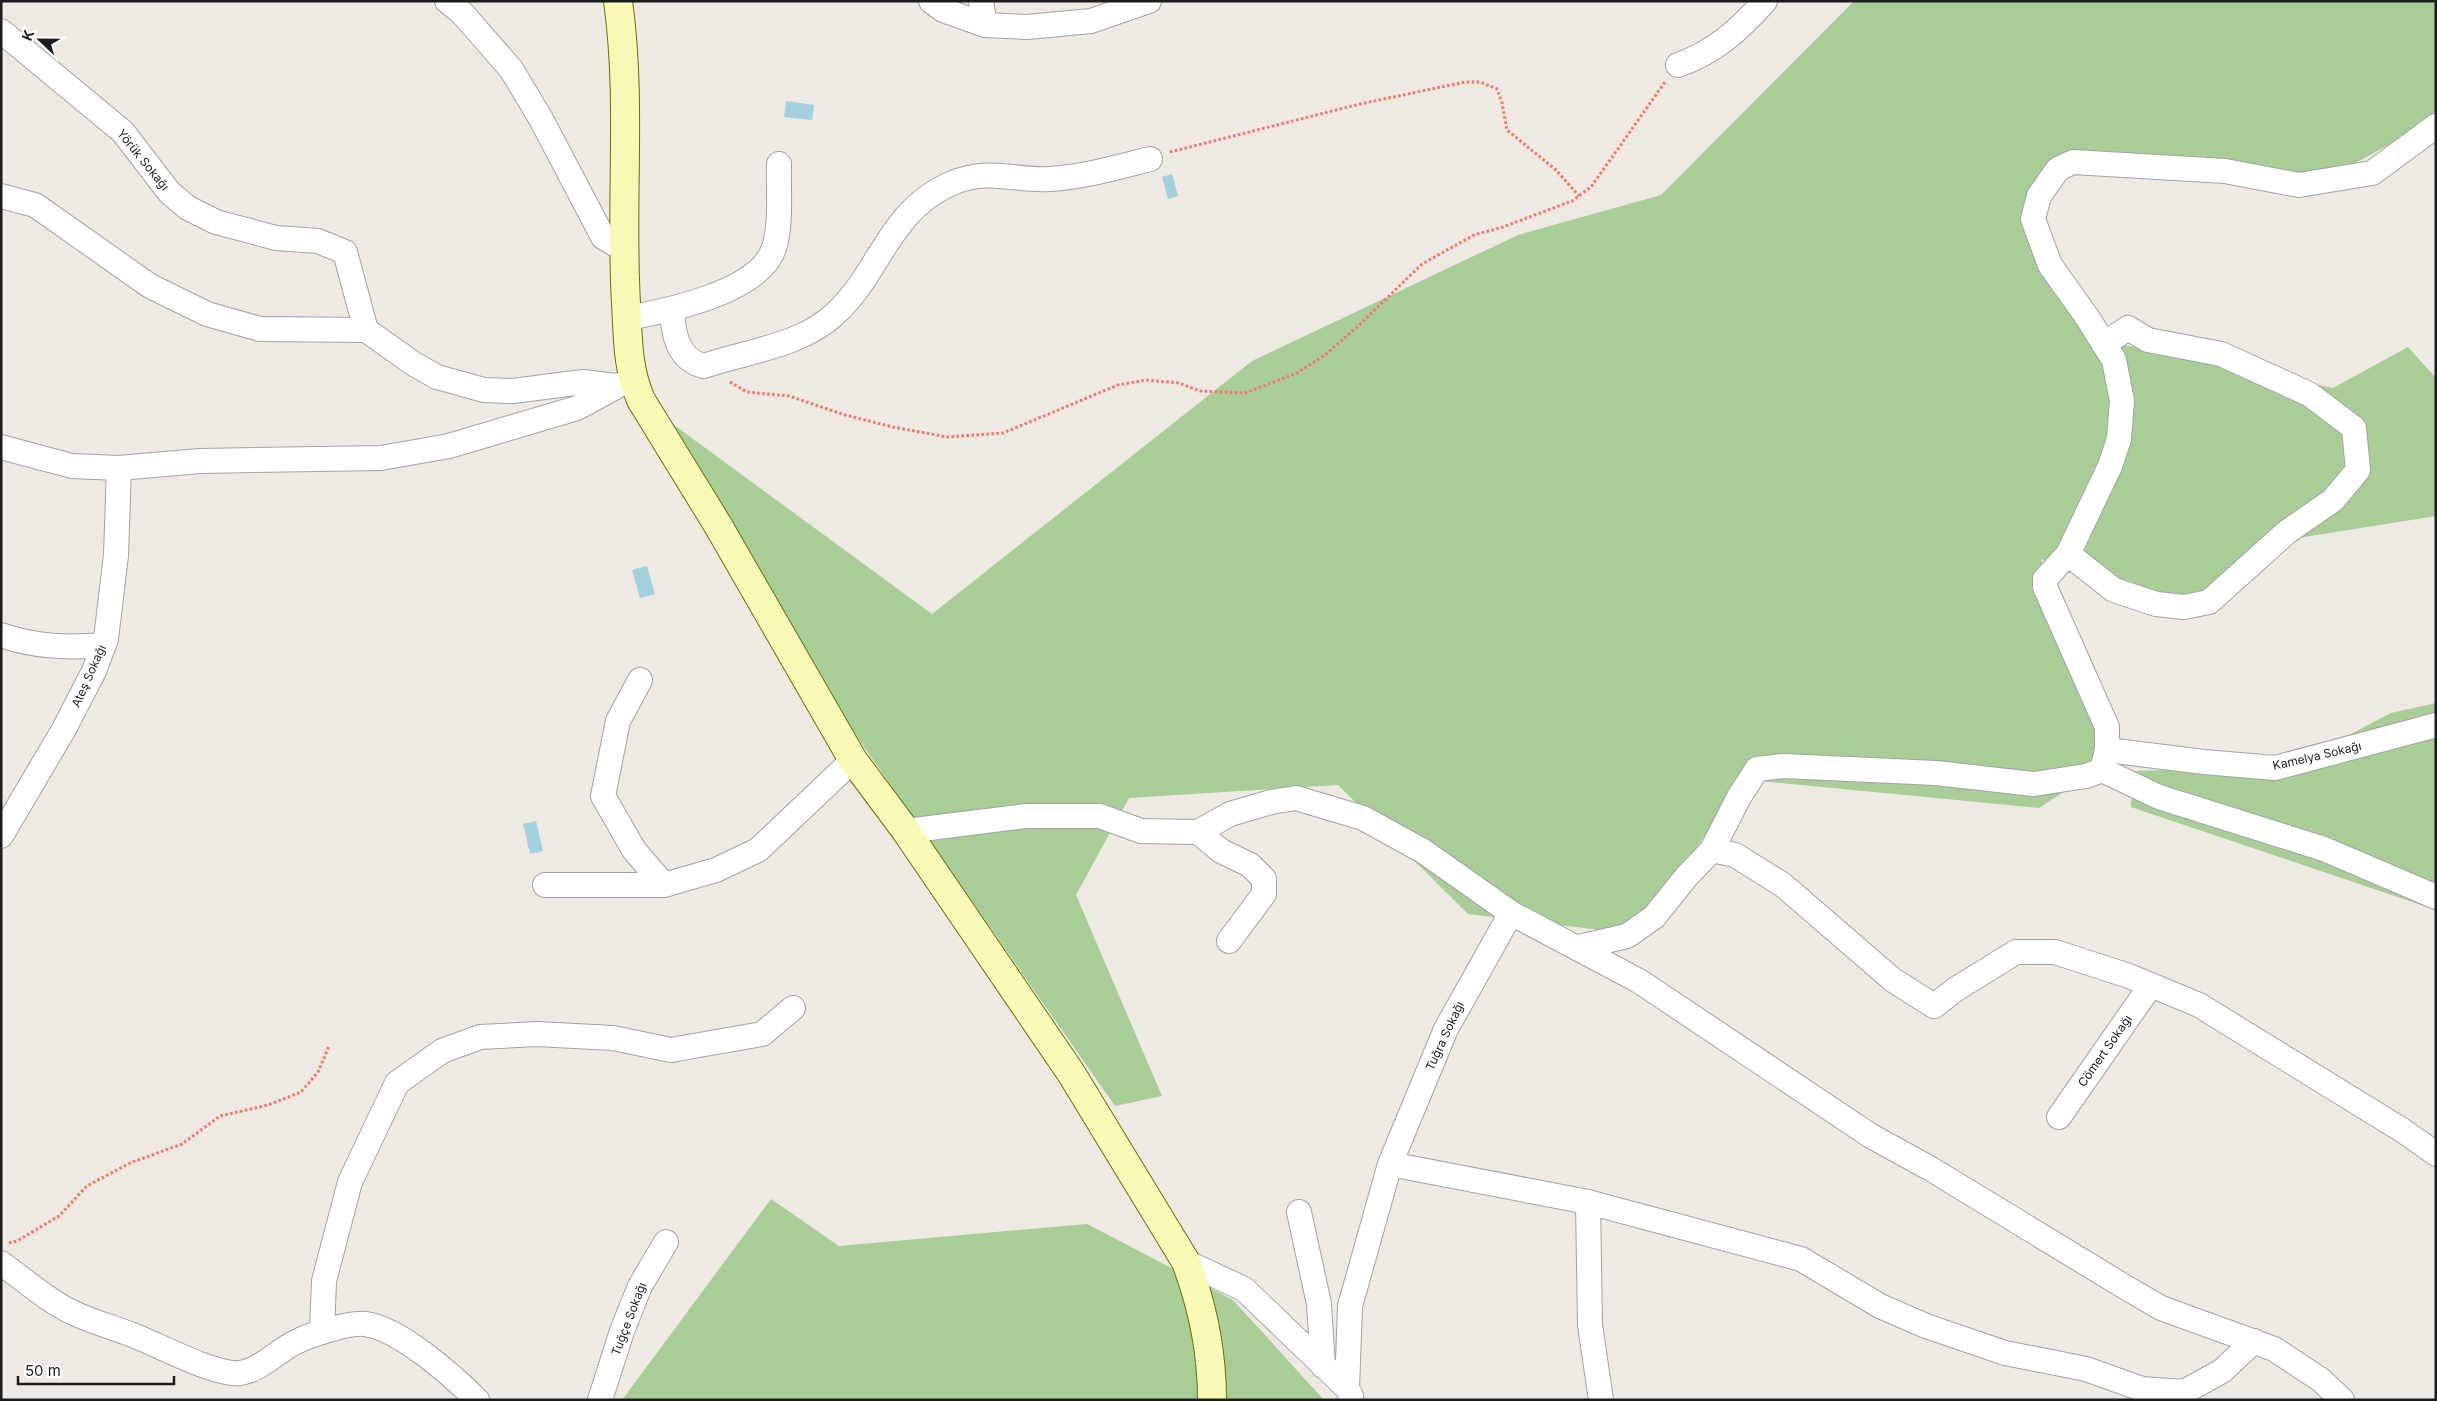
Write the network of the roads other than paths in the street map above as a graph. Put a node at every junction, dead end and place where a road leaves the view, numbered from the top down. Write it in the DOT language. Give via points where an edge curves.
graph roads {
  1 [pos="447,1"];
  2 [pos="618,1"];
  3 [pos="931,1"];
  4 [pos="980,1"];
  5 [pos="1149,1"];
  6 [pos="1765,1"];
  7 [pos="985,25"];
  8 [pos="1,32"];
  9 [pos="1678,65"];
  10 [pos="2436,126"];
  11 [pos="1150,159"];
  12 [pos="779,164"];
  13 [pos="1,196"];
  14 [pos="623,249"];
  15 [pos="672,310"];
  16 [pos="627,318"];
  17 [pos="366,330"];
  18 [pos="2104,344"];
  19 [pos="625,384"];
  20 [pos="1,447"];
  21 [pos="120,468"];
  22 [pos="2068,554"];
  23 [pos="1,635"];
  24 [pos="104,645"];
  25 [pos="640,680"];
  26 [pos="2436,725"];
  27 [pos="853,760"];
  28 [pos="2104,760"];
  29 [pos="906,831"];
  30 [pos="1198,832"];
  31 [pos="1,836"];
  32 [pos="1712,850"];
  33 [pos="664,885"];
  34 [pos="545,886"];
  35 [pos="2436,897"];
  36 [pos="1511,913"];
  37 [pos="1230,941"];
  38 [pos="1579,947"];
  39 [pos="2151,985"];
  40 [pos="793,1008"];
  41 [pos="2059,1117"];
  42 [pos="2436,1154"];
  43 [pos="1390,1164"];
  44 [pos="1588,1202"];
  45 [pos="1299,1212"];
  46 [pos="666,1242"];
  47 [pos="1186,1262"];
  48 [pos="1,1263"];
  49 [pos="322,1332"];
  50 [pos="2254,1341"];
  51 [pos="1323,1366"];
  52 [pos="1350,1394"];
  53 [pos="477,1400"];
  54 [pos="600,1400"];
  55 [pos="1212,1400"];
  56 [pos="1601,1400"];
  57 [pos="2342,1400"];
  1 -- 14 [label="street" via="462,13 511,69 603,237"];
  2 -- 14 [label="street" via="625,112"];
  3 -- 7 [label="street" via="943,10"];
  4 -- 7 [label="street"];
  5 -- 7 [label="street" via="1091,21 1027,27"];
  6 -- 9 [label="street" via="1741,28 1716,48"];
  8 -- 17 [label="street, Yörük Sokağı" via="123,132 169,192 188,208 216,222 276,238 318,241 345,252"];
  10 -- 18 [label="street" via="2372,173 2299,185 2225,171 2109,162 2072,162 2058,169 2038,196 2033,219 2050,265"];
  11 -- 15 [label="street" via="1078,176 1028,180 987,174 950,184 921,202 899,223 860,286 835,314 820,326 786,341 704,366 687,359 681,349"];
  12 -- 15 [label="street" via="776,237 768,262 759,271 728,288"];
  13 -- 17 [label="street" via="35,205 150,286 206,314 260,329"];
  14 -- 16 [label="street"];
  15 -- 16 [label="street"];
  16 -- 19 [label="street"];
  17 -- 19 [label="street" via="437,377 484,390 513,391 583,382"];
  18 -- 22 [label="street" via="2114,360 2122,401 2119,439 2110,466"];
  18 -- 22 [label="street" via="2128,328 2148,340 2221,354 2309,394 2354,428 2358,470 2333,500 2287,532 2209,602 2184,607 2156,604 2114,590"];
  19 -- 21 [label="street" via="577,408 449,446 412,453 346,460 200,461"];
  19 -- 27 [label="street" via="641,400 719,527"];
  20 -- 21 [label="street" via="72,466"];
  21 -- 24 [label="street, Ateş Sokağı" via="116,555"];
  22 -- 28 [label="street" via="2045,579 2045,588 2107,727"];
  23 -- 24 [label="street" via="26,643 70,648"];
  24 -- 31 [label="street, Ateş Sokağı" via="64,729"];
  25 -- 33 [label="street" via="618,721 603,796 634,850"];
  26 -- 28 [label="street, Kamelya Sokağı" via="2275,768 2204,762"];
  27 -- 29 [label="street"];
  27 -- 33 [label="street" via="758,850 716,870"];
  28 -- 32 [label="street" via="2086,776 2034,784 1936,773 1783,766 1757,769"];
  28 -- 35 [label="street" via="2159,797 2324,849"];
  29 -- 30 [label="street" via="1026,816 1100,816 1141,831"];
  29 -- 47 [label="street" via="1070,1074"];
  30 -- 36 [label="street" via="1230,814 1271,802 1296,798 1319,803 1363,818 1408,842"];
  30 -- 37 [label="street" via="1221,851 1250,865 1264,879 1264,894"];
  32 -- 38 [label="street" via="1654,917 1626,936"];
  32 -- 39 [label="street" via="1735,855 1783,885 1893,980 1934,1006 2016,952 2055,952"];
  33 -- 34 [label="street"];
  36 -- 38 [label="street"];
  36 -- 43 [label="street, Tuğra Sokağı" via="1446,1029"];
  38 -- 50 [label="street" via="1639,981 1871,1136 2161,1308"];
  39 -- 41 [label="street, Cömert Sokağı"];
  39 -- 42 [label="street" via="2199,1004"];
  40 -- 49 [label="street" via="762,1034 671,1050 613,1038 537,1034 480,1037 442,1051 397,1083 350,1182 324,1281"];
  43 -- 44 [label="street"];
  43 -- 52 [label="street, Tuğra Sokağı" via="1350,1306"];
  44 -- 50 [label="street" via="1801,1260 1880,1306 1926,1326 2005,1352 2086,1370 2142,1389 2184,1392 2222,1371"];
  44 -- 56 [label="street" via="1590,1325"];
  45 -- 51 [label="street" via="1319,1304"];
  46 -- 54 [label="street, Tuğçe Sokağı" via="640,1286"];
  47 -- 51 [label="street" via="1244,1288"];
  47 -- 55 [label="street" via="1207,1328"];
  48 -- 49 [label="street" via="75,1314 222,1372 240,1373 260,1365 295,1342"];
  49 -- 53 [label="street" via="365,1324 395,1335 458,1381"];
  50 -- 57 [label="street" via="2274,1348 2321,1380"];
  51 -- 52 [label="street"];
}
